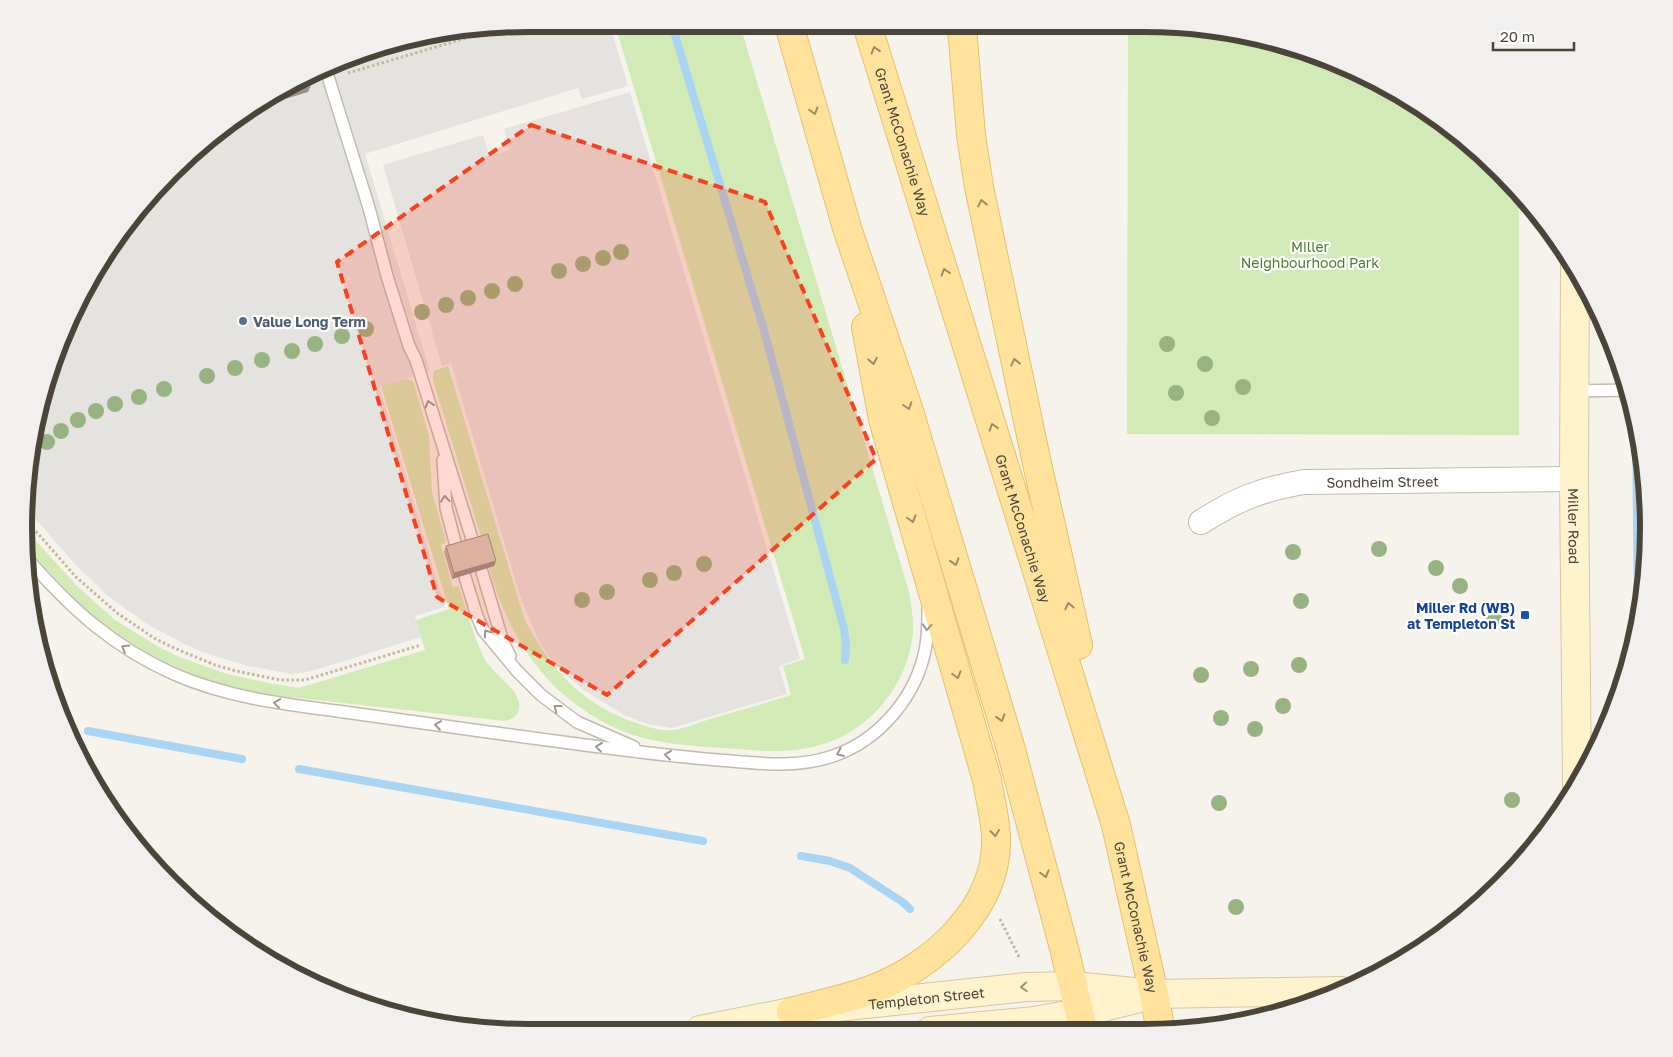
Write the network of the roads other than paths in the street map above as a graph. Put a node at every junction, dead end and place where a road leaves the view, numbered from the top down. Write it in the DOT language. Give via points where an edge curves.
graph roads {
  1 [pos="791,32"];
  2 [pos="869,32"];
  3 [pos="962,32"];
  4 [pos="328,75"];
  5 [pos="847,228"];
  6 [pos="1575,283"];
  7 [pos="1621,390"];
  8 [pos="1574,392"];
  9 [pos="443,448"];
  10 [pos="1574,479"];
  11 [pos="1201,522"];
  12 [pos="473,542"];
  13 [pos="456,546"];
  14 [pos="924,561"];
  15 [pos="35,567"];
  16 [pos="482,572"];
  17 [pos="465,577"];
  18 [pos="517,671"];
  19 [pos="647,753"];
  20 [pos="1577,771"];
  21 [pos="1116,825"];
  22 [pos="1073,986"];
  23 [pos="1322,991"];
  24 [pos="1154,994"];
  25 [pos="791,1012"];
  26 [pos="1082,1023"];
  27 [pos="730,1024"];
  28 [pos="1003,1024"];
  29 [pos="1159,1024"];
  1 -- 5 [label="main road, one-way"];
  21 -- 2 [label="main road, Grant McConachie Way, one-way"];
  21 -- 3 [label="main road, one-way" via="979,187 970,135"];
  9 -- 4 [label="lane, one-way" via="387,276"];
  5 -- 14 [label="main road, one-way" via="883,419"];
  5 -- 22 [label="main road, one-way" via="909,411 1001,717"];
  6 -- 8 [label="street, Miller Road"];
  7 -- 8 [label="lane"];
  8 -- 10 [label="street, Miller Road"];
  9 -- 12 [label="lane"];
  13 -- 9 [label="lane, one-way" via="446,508"];
  10 -- 11 [label="street, Sondheim Street" via="1304,482 1248,496"];
  10 -- 20 [label="street, Miller Road"];
  14 -- 19 [label="lane, one-way" via="928,624 920,669 898,709 866,740 813,762 788,764"];
  14 -- 25 [label="main road, one-way" via="987,780 996,840 988,883 982,898 949,942 919,966 874,989"];
  19 -- 15 [label="lane, one-way" via="260,701 214,689 175,675 108,638"];
  16 -- 18 [label="lane" via="503,642"];
  18 -- 17 [label="lane, one-way" via="483,630"];
  19 -- 18 [label="lane, one-way" via="576,722"];
  21 -- 24 [label="main road, Grant McConachie Way"];
  22 -- 24 [label="street, Templeton Street"];
  22 -- 25 [label="street, Templeton Street, one-way" via="1026,987"];
  22 -- 26 [label="main road"];
  23 -- 24 [label="street, Templeton Street"];
  24 -- 26 [label="street, Templeton Street"];
  24 -- 29 [label="main road, Grant McConachie Way"];
  25 -- 27 [label="street, Templeton Street"];
  26 -- 28 [label="street, Templeton Street" via="1034,1021"];
}
